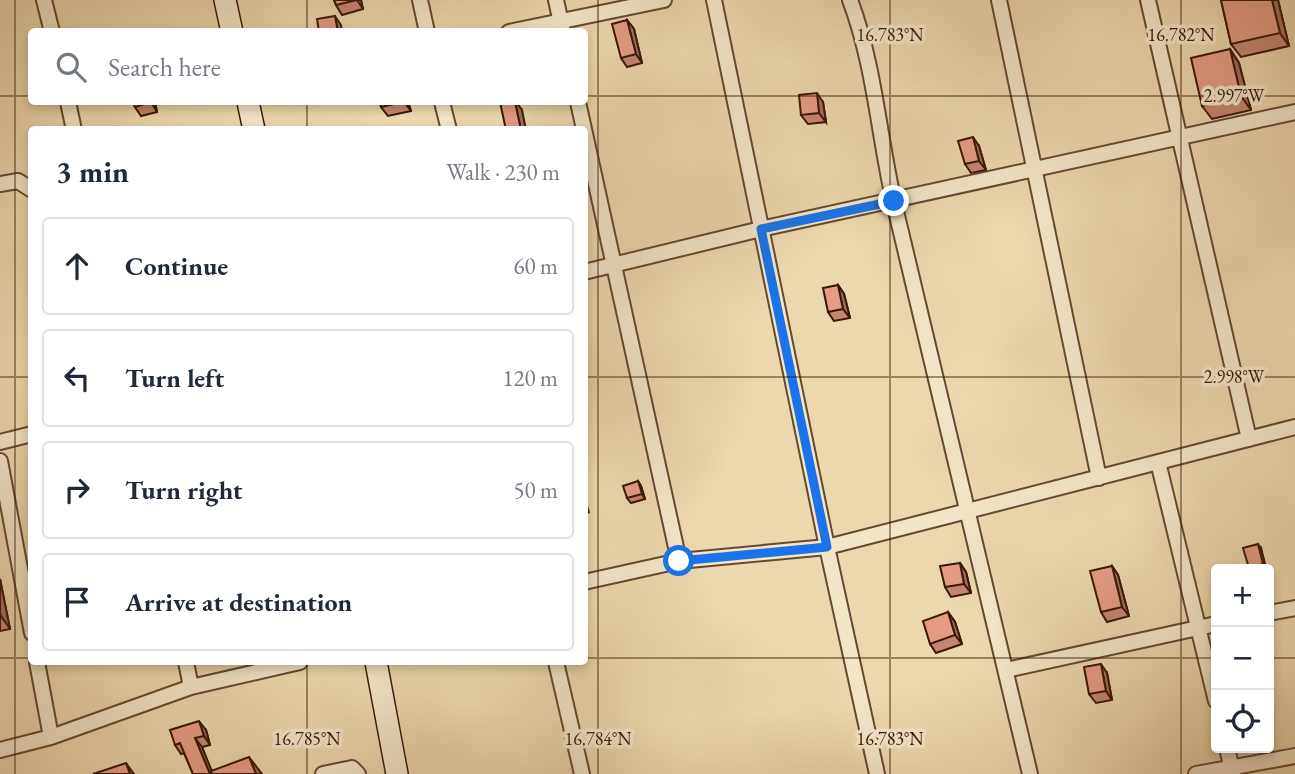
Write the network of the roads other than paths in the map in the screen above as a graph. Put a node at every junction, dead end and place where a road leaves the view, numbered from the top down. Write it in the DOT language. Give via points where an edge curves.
graph roads {
  1 [pos="44,0"];
  2 [pos="225,0"];
  3 [pos="420,0"];
  4 [pos="556,0"];
  5 [pos="664,0"];
  6 [pos="714,0"];
  7 [pos="850,0"];
  8 [pos="999,0"];
  9 [pos="1148,0"];
  10 [pos="562,26"];
  11 [pos="51,28"];
  12 [pos="231,28"];
  13 [pos="426,28"];
  14 [pos="544,28"];
  15 [pos="69,105"];
  16 [pos="249,105"];
  17 [pos="443,105"];
  18 [pos="579,105"];
  19 [pos="1295,112"];
  20 [pos="73,126"];
  21 [pos="253,126"];
  22 [pos="448,126"];
  23 [pos="583,126"];
  24 [pos="1180,137"];
  25 [pos="588,147"];
  26 [pos="1034,170"];
  27 [pos="0,184"];
  28 [pos="28,187"];
  29 [pos="894,201"];
  30 [pos="761,229"];
  31 [pos="614,265"];
  32 [pos="588,271"];
  33 [pos="1295,427"];
  34 [pos="28,435"];
  35 [pos="1249,439"];
  36 [pos="0,442"];
  37 [pos="0,461"];
  38 [pos="1158,462"];
  39 [pos="1099,478"];
  40 [pos="969,511"];
  41 [pos="827,547"];
  42 [pos="679,561"];
  43 [pos="588,581"];
  44 [pos="1295,608"];
  45 [pos="28,612"];
  46 [pos="1274,612"];
  47 [pos="1211,625"];
  48 [pos="1199,628"];
  49 [pos="38,665"];
  50 [pos="187,665"];
  51 [pos="287,665"];
  52 [pos="377,665"];
  53 [pos="557,665"];
  54 [pos="1006,670"];
  55 [pos="191,687"];
  56 [pos="1213,690"];
  57 [pos="51,737"];
  58 [pos="0,750"];
  59 [pos="1228,753"];
  60 [pos="1295,756"];
  61 [pos="1233,771"];
  62 [pos="323,774"];
  63 [pos="358,774"];
  64 [pos="397,774"];
  65 [pos="582,774"];
  66 [pos="877,774"];
  67 [pos="1030,774"];
  68 [pos="1196,774"];
  1 -- 11 [label="street"];
  2 -- 12 [label="street"];
  3 -- 13 [label="street"];
  4 -- 10 [label="street"];
  5 -- 10 [label="street"];
  6 -- 30 [label="street"];
  7 -- 29 [label="street" via="880,118"];
  8 -- 26 [label="street"];
  9 -- 24 [label="street"];
  10 -- 14 [label="street"];
  15 -- 20 [label="street"];
  16 -- 21 [label="street"];
  17 -- 22 [label="street"];
  18 -- 23 [label="street"];
  19 -- 24 [label="street"];
  24 -- 26 [label="street"];
  24 -- 35 [label="street"];
  25 -- 31 [label="street"];
  26 -- 29 [label="street"];
  26 -- 39 [label="street"];
  27 -- 28 [label="street" via="18,181"];
  29 -- 30 [label="street"];
  29 -- 40 [label="street"];
  30 -- 31 [label="street"];
  30 -- 41 [label="street"];
  31 -- 32 [label="street"];
  31 -- 42 [label="street"];
  33 -- 35 [label="street"];
  34 -- 36 [label="street"];
  35 -- 38 [label="street"];
  37 -- 45 [label="street"];
  38 -- 39 [label="street"];
  38 -- 48 [label="street"];
  39 -- 40 [label="street"];
  40 -- 41 [label="street"];
  40 -- 54 [label="street"];
  41 -- 42 [label="street"];
  41 -- 66 [label="street"];
  42 -- 43 [label="street"];
  44 -- 46 [label="street"];
  47 -- 48 [label="street"];
  48 -- 54 [label="street"];
  48 -- 56 [label="street"];
  49 -- 57 [label="street"];
  50 -- 55 [label="street"];
  51 -- 55 [label="street"];
  52 -- 64 [label="street"];
  53 -- 65 [label="street"];
  54 -- 67 [label="street"];
  55 -- 57 [label="street"];
  57 -- 58 [label="street"];
  59 -- 61 [label="street"];
  60 -- 61 [label="street"];
  61 -- 68 [label="street"];
  62 -- 63 [label="street" via="352,768"];
}
